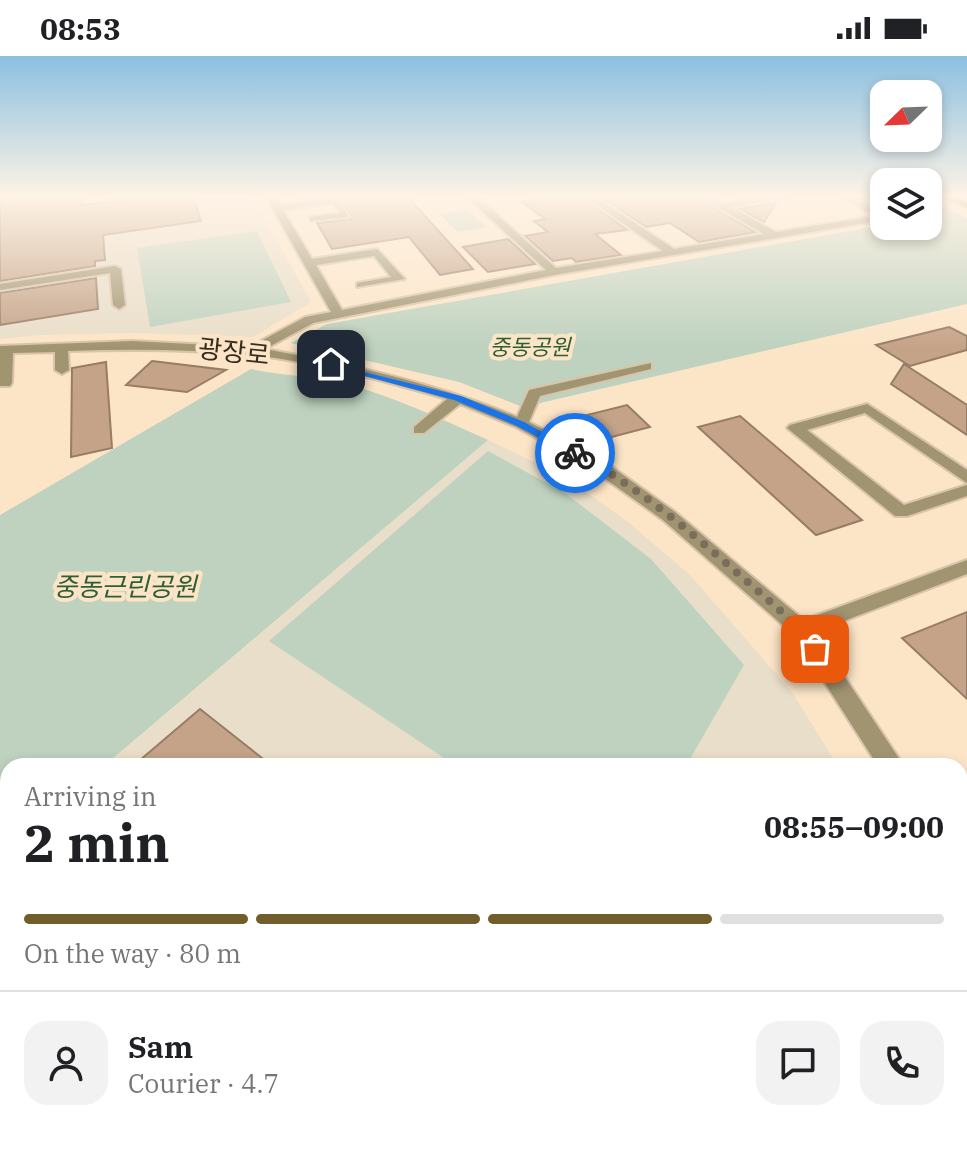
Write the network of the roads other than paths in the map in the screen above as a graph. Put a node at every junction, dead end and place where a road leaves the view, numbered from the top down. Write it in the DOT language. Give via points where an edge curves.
graph roads {
  1 [pos="299,246"];
  2 [pos="526,246"];
  3 [pos="663,246"];
  4 [pos="705,246"];
  5 [pos="672,252"];
  6 [pos="309,263"];
  7 [pos="554,272"];
  8 [pos="361,285"];
  9 [pos="0,287"];
  10 [pos="119,305"];
  11 [pos="339,315"];
  12 [pos="61,347"];
  13 [pos="4,350"];
  14 [pos="252,351"];
  15 [pos="646,366"];
  16 [pos="62,370"];
  17 [pos="5,383"];
  18 [pos="458,398"];
  19 [pos="521,424"];
  20 [pos="419,430"];
  21 [pos="967,478"];
  22 [pos="967,490"];
  23 [pos="967,567"];
  24 [pos="801,629"];
  25 [pos="887,758"];
  1 -- 6 [label="street"];
  2 -- 7 [label="street"];
  3 -- 5 [label="street"];
  4 -- 5 [label="street"];
  5 -- 7 [label="street"];
  6 -- 8 [label="street" via="377,252 399,279"];
  6 -- 11 [label="street"];
  7 -- 11 [label="street"];
  9 -- 10 [label="street" via="115,269"];
  11 -- 14 [label="street" via="309,320"];
  12 -- 13 [label="street, 광장로"];
  12 -- 14 [label="street, 광장로"];
  12 -- 16 [label="street"];
  13 -- 17 [label="street"];
  14 -- 18 [label="street, 광장로" via="358,370"];
  15 -- 19 [label="street" via="534,393"];
  18 -- 19 [label="street, 광장로"];
  18 -- 20 [label="street"];
  19 -- 24 [label="street, 광장로" via="599,466 669,516"];
  21 -- 22 [label="street" via="867,408 795,428 901,512"];
  23 -- 24 [label="street"];
  24 -- 25 [label="street, 광장로"];
}
